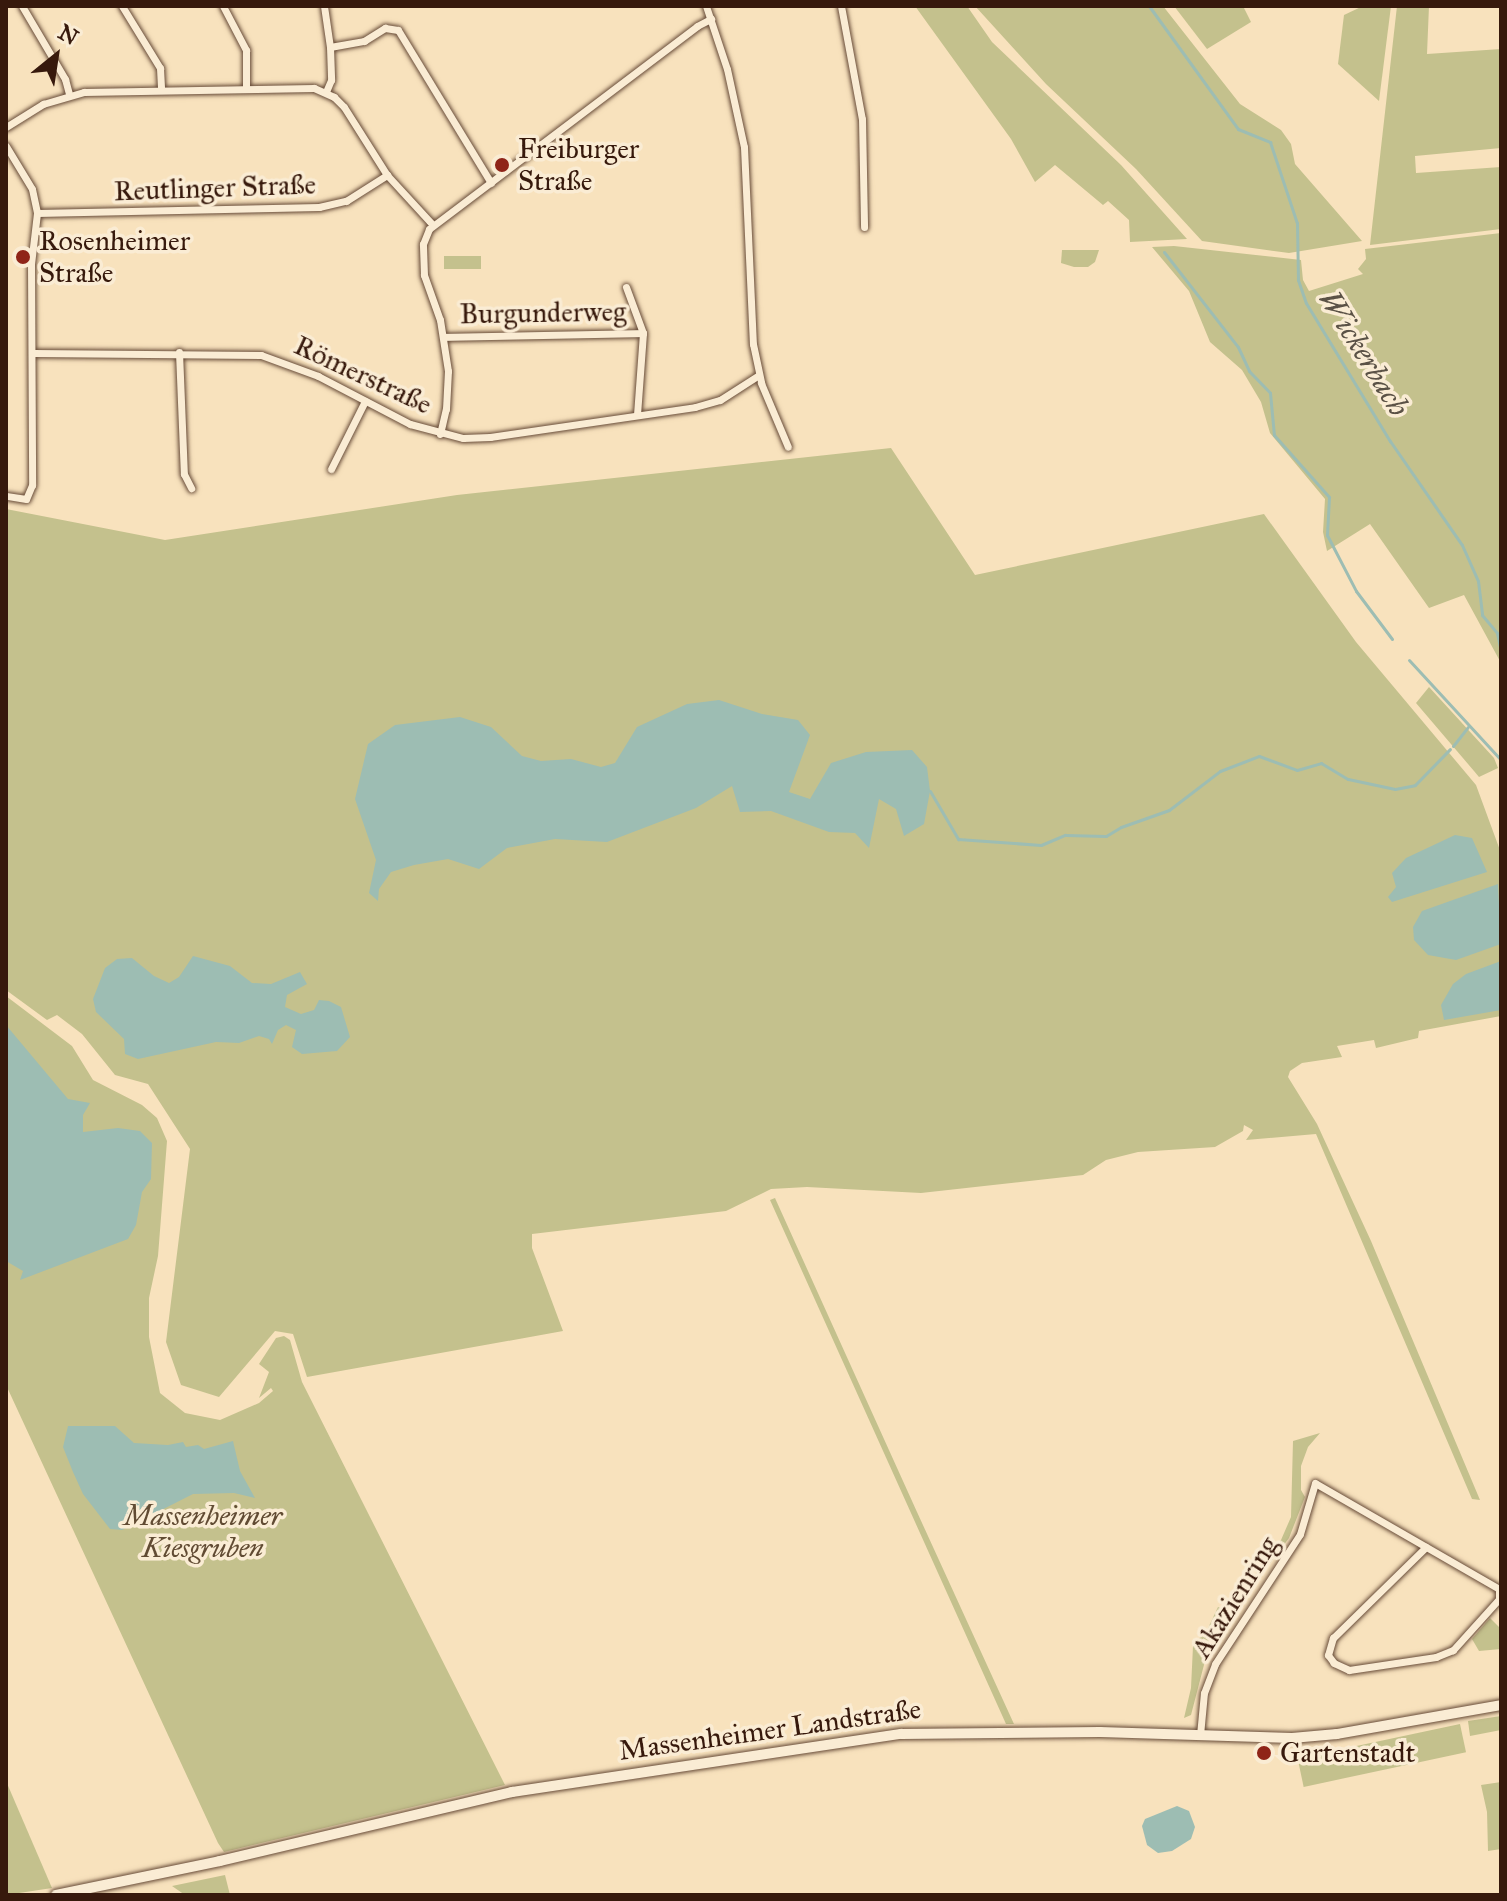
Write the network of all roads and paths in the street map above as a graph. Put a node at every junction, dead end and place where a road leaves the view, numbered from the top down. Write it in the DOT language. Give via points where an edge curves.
graph roads {
  1 [pos="22,6"];
  2 [pos="122,6"];
  3 [pos="223,6"];
  4 [pos="324,6"];
  5 [pos="706,6"];
  6 [pos="841,6"];
  7 [pos="711,19"];
  8 [pos="330,47"];
  9 [pos="246,88"];
  10 [pos="161,89"];
  11 [pos="326,92"];
  12 [pos="69,94"];
  13 [pos="6,127"];
  14 [pos="6,146"];
  15 [pos="387,175"];
  16 [pos="491,183"];
  17 [pos="37,213"];
  18 [pos="433,225"];
  19 [pos="864,227"];
  20 [pos="626,287"];
  21 [pos="643,333"];
  22 [pos="443,337"];
  23 [pos="179,352"];
  24 [pos="33,353"];
  25 [pos="759,375"];
  26 [pos="365,401"];
  27 [pos="637,415"];
  28 [pos="440,434"];
  29 [pos="788,447"];
  30 [pos="331,469"];
  31 [pos="191,488"];
  32 [pos="6,496"];
  33 [pos="1426,1547"];
  34 [pos="1501,1705"];
  35 [pos="1200,1735"];
  36 [pos="56,1895"];
  1 -- 12 [label="street"];
  2 -- 10 [label="street" via="160,68"];
  3 -- 9 [label="street" via="246,50"];
  4 -- 8 [label="street"];
  5 -- 7 [label="street"];
  6 -- 19 [label="street" via="862,119"];
  7 -- 16 [label="street"];
  7 -- 25 [label="street" via="741,125 749,304"];
  8 -- 11 [label="street"];
  8 -- 16 [label="street" via="354,44 385,28 398,30"];
  9 -- 10 [label="street"];
  9 -- 11 [label="street"];
  10 -- 12 [label="street"];
  11 -- 15 [label="street" via="344,107"];
  12 -- 13 [label="street"];
  14 -- 17 [label="street" via="32,189"];
  15 -- 17 [label="street, Reutlinger Straße" via="346,201 319,207"];
  15 -- 18 [label="street"];
  16 -- 18 [label="street"];
  17 -- 24 [label="street" via="31,264"];
  18 -- 22 [label="street" via="423,244 424,275"];
  20 -- 21 [label="street"];
  21 -- 22 [label="street, Burgunderweg"];
  21 -- 27 [label="street"];
  22 -- 28 [label="street" via="448,371"];
  23 -- 24 [label="street, Römerstraße"];
  23 -- 26 [label="street, Römerstraße" via="276,359"];
  23 -- 31 [label="street" via="184,474"];
  24 -- 32 [label="street" via="33,478 26,499"];
  25 -- 27 [label="street, Römerstraße" via="720,400"];
  25 -- 29 [label="street"];
  26 -- 28 [label="street, Römerstraße"];
  26 -- 30 [label="street"];
  27 -- 28 [label="street, Römerstraße" via="490,437"];
  33 -- 33 [label="street" via="1333,1638 1328,1655 1334,1663 1349,1670 1445,1654 1463,1642 1499,1599 1499,1589"];
  33 -- 35 [label="street, Akazienring" via="1315,1483 1300,1534 1215,1664 1204,1693"];
  34 -- 35 [label="street, Massenheimer Landstraße" via="1337,1734"];
  35 -- 36 [label="street, Massenheimer Landstraße" via="936,1731 712,1760 512,1792"];
}
